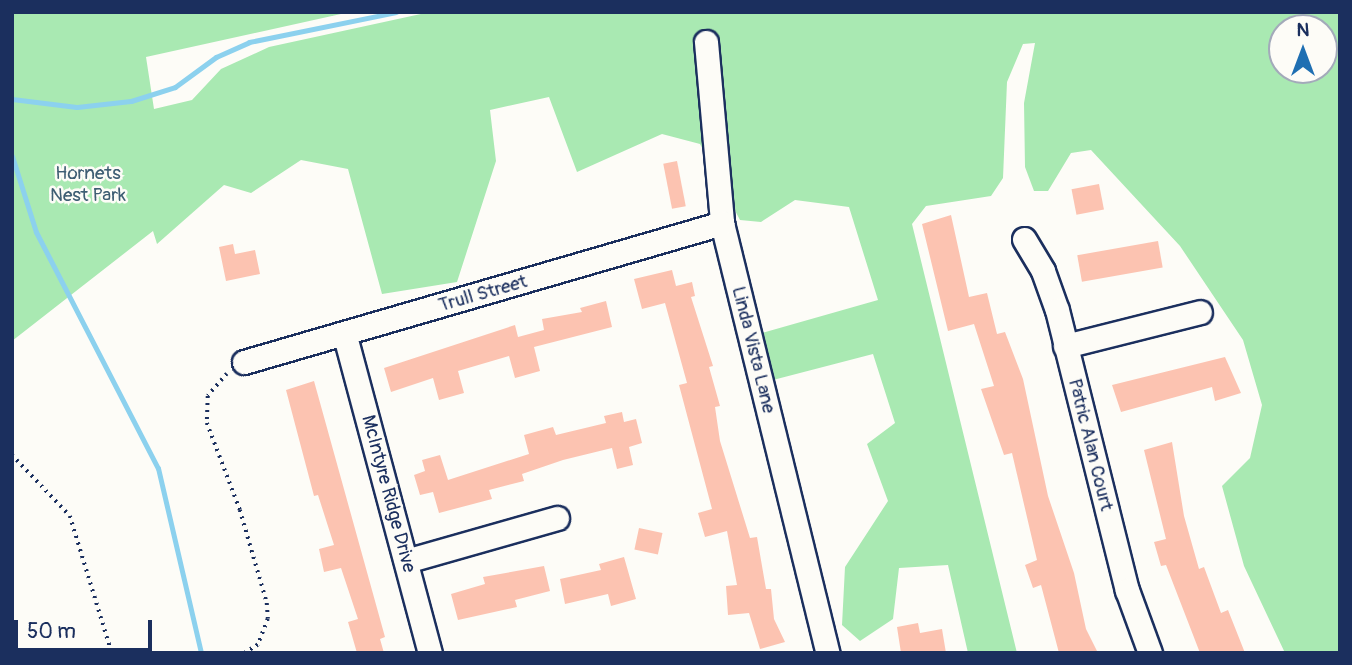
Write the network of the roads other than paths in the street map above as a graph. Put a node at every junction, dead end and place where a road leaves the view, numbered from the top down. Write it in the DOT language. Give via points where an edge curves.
graph roads {
  1 [pos="706,43"];
  2 [pos="722,223"];
  3 [pos="1024,239"];
  4 [pos="1200,312"];
  5 [pos="345,336"];
  6 [pos="1065,346"];
  7 [pos="244,362"];
  8 [pos="557,518"];
  9 [pos="406,561"];
  10 [pos="430,653"];
  11 [pos="828,653"];
  12 [pos="1150,653"];
  1 -- 2 [label="street, Linda Vista Lane"];
  2 -- 5 [label="street, Trull Street"];
  2 -- 11 [label="street, Linda Vista Lane"];
  3 -- 6 [label="street, Patric Alan Court" via="1043,271"];
  4 -- 6 [label="street"];
  5 -- 7 [label="street, Trull Street"];
  5 -- 9 [label="street, McIntyre Ridge Drive"];
  6 -- 12 [label="street, Patric Alan Court" via="1127,590"];
  8 -- 9 [label="street"];
  9 -- 10 [label="street, McIntyre Ridge Drive"];
}
